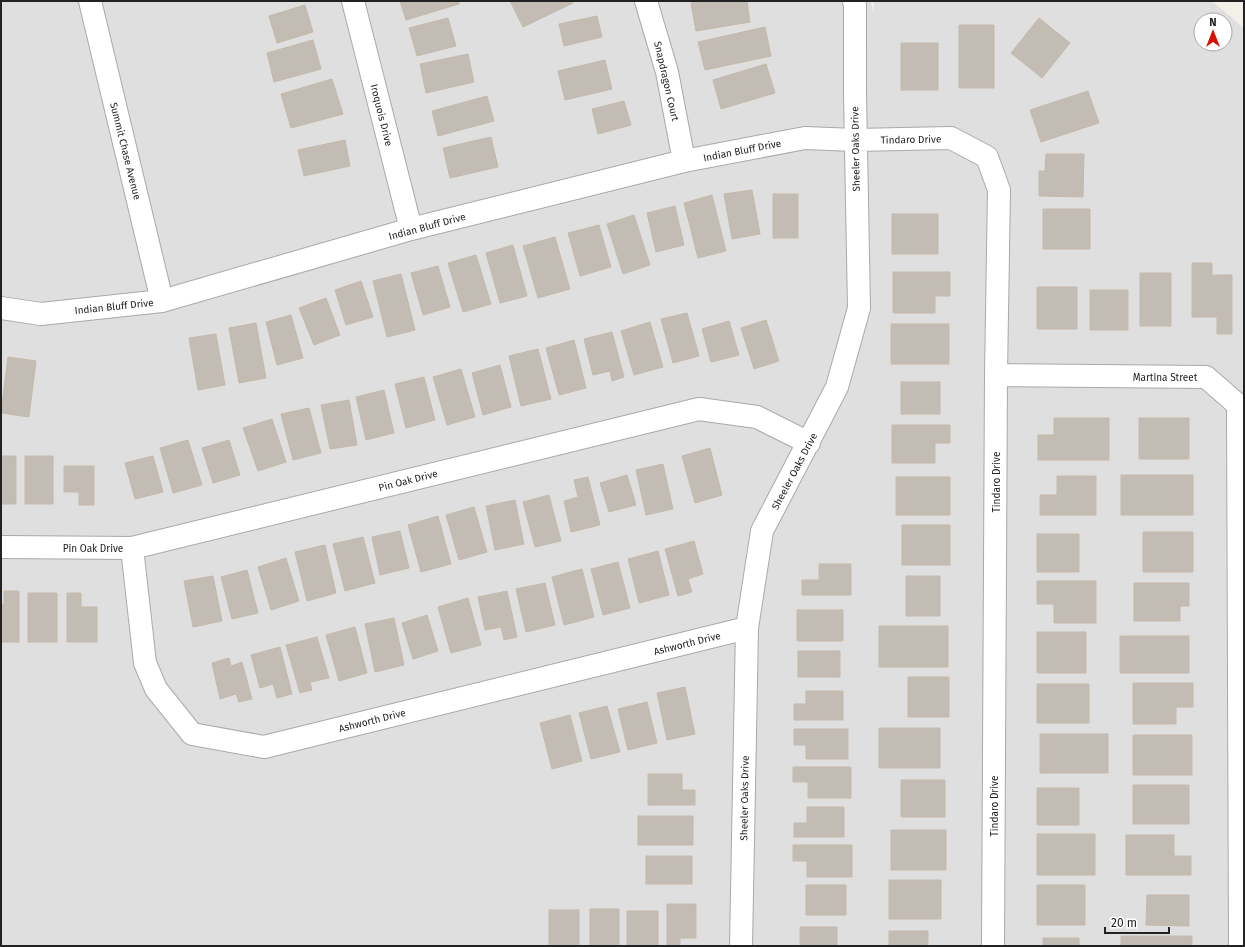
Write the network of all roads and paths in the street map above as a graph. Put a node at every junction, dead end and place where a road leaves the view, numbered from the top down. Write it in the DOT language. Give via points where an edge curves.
graph roads {
  1 [pos="90,1"];
  2 [pos="353,1"];
  3 [pos="646,1"];
  4 [pos="854,1"];
  5 [pos="855,140"];
  6 [pos="684,161"];
  7 [pos="411,229"];
  8 [pos="162,300"];
  9 [pos="1,308"];
  10 [pos="996,375"];
  11 [pos="809,443"];
  12 [pos="1,547"];
  13 [pos="132,548"];
  14 [pos="747,628"];
  15 [pos="741,946"];
  16 [pos="993,946"];
  17 [pos="1240,946"];
  1 -- 8 [label="street, Summit Chase Avenue"];
  2 -- 7 [label="street, Iroquois Drive"];
  3 -- 6 [label="street, Snapdragon Court" via="667,72"];
  4 -- 5 [label="street, Sheeler Oaks Drive"];
  5 -- 6 [label="street, Indian Bluff Drive" via="805,138"];
  5 -- 10 [label="street, Tindaro Drive" via="951,138 986,157 999,190"];
  5 -- 11 [label="street, Sheeler Oaks Drive" via="859,308 837,387"];
  6 -- 7 [label="street, Indian Bluff Drive"];
  7 -- 8 [label="street, Indian Bluff Drive"];
  8 -- 9 [label="street, Indian Bluff Drive" via="41,314"];
  10 -- 16 [label="street, Tindaro Drive"];
  10 -- 17 [label="street, Martina Street" via="1206,377 1238,405"];
  11 -- 13 [label="street, Pin Oak Drive" via="757,417 699,409"];
  11 -- 14 [label="street, Sheeler Oaks Drive" via="762,530"];
  12 -- 13 [label="street, Pin Oak Drive"];
  13 -- 14 [label="street, Ashworth Drive" via="145,663 156,689 192,734 264,747"];
  14 -- 15 [label="street, Sheeler Oaks Drive"];
}
